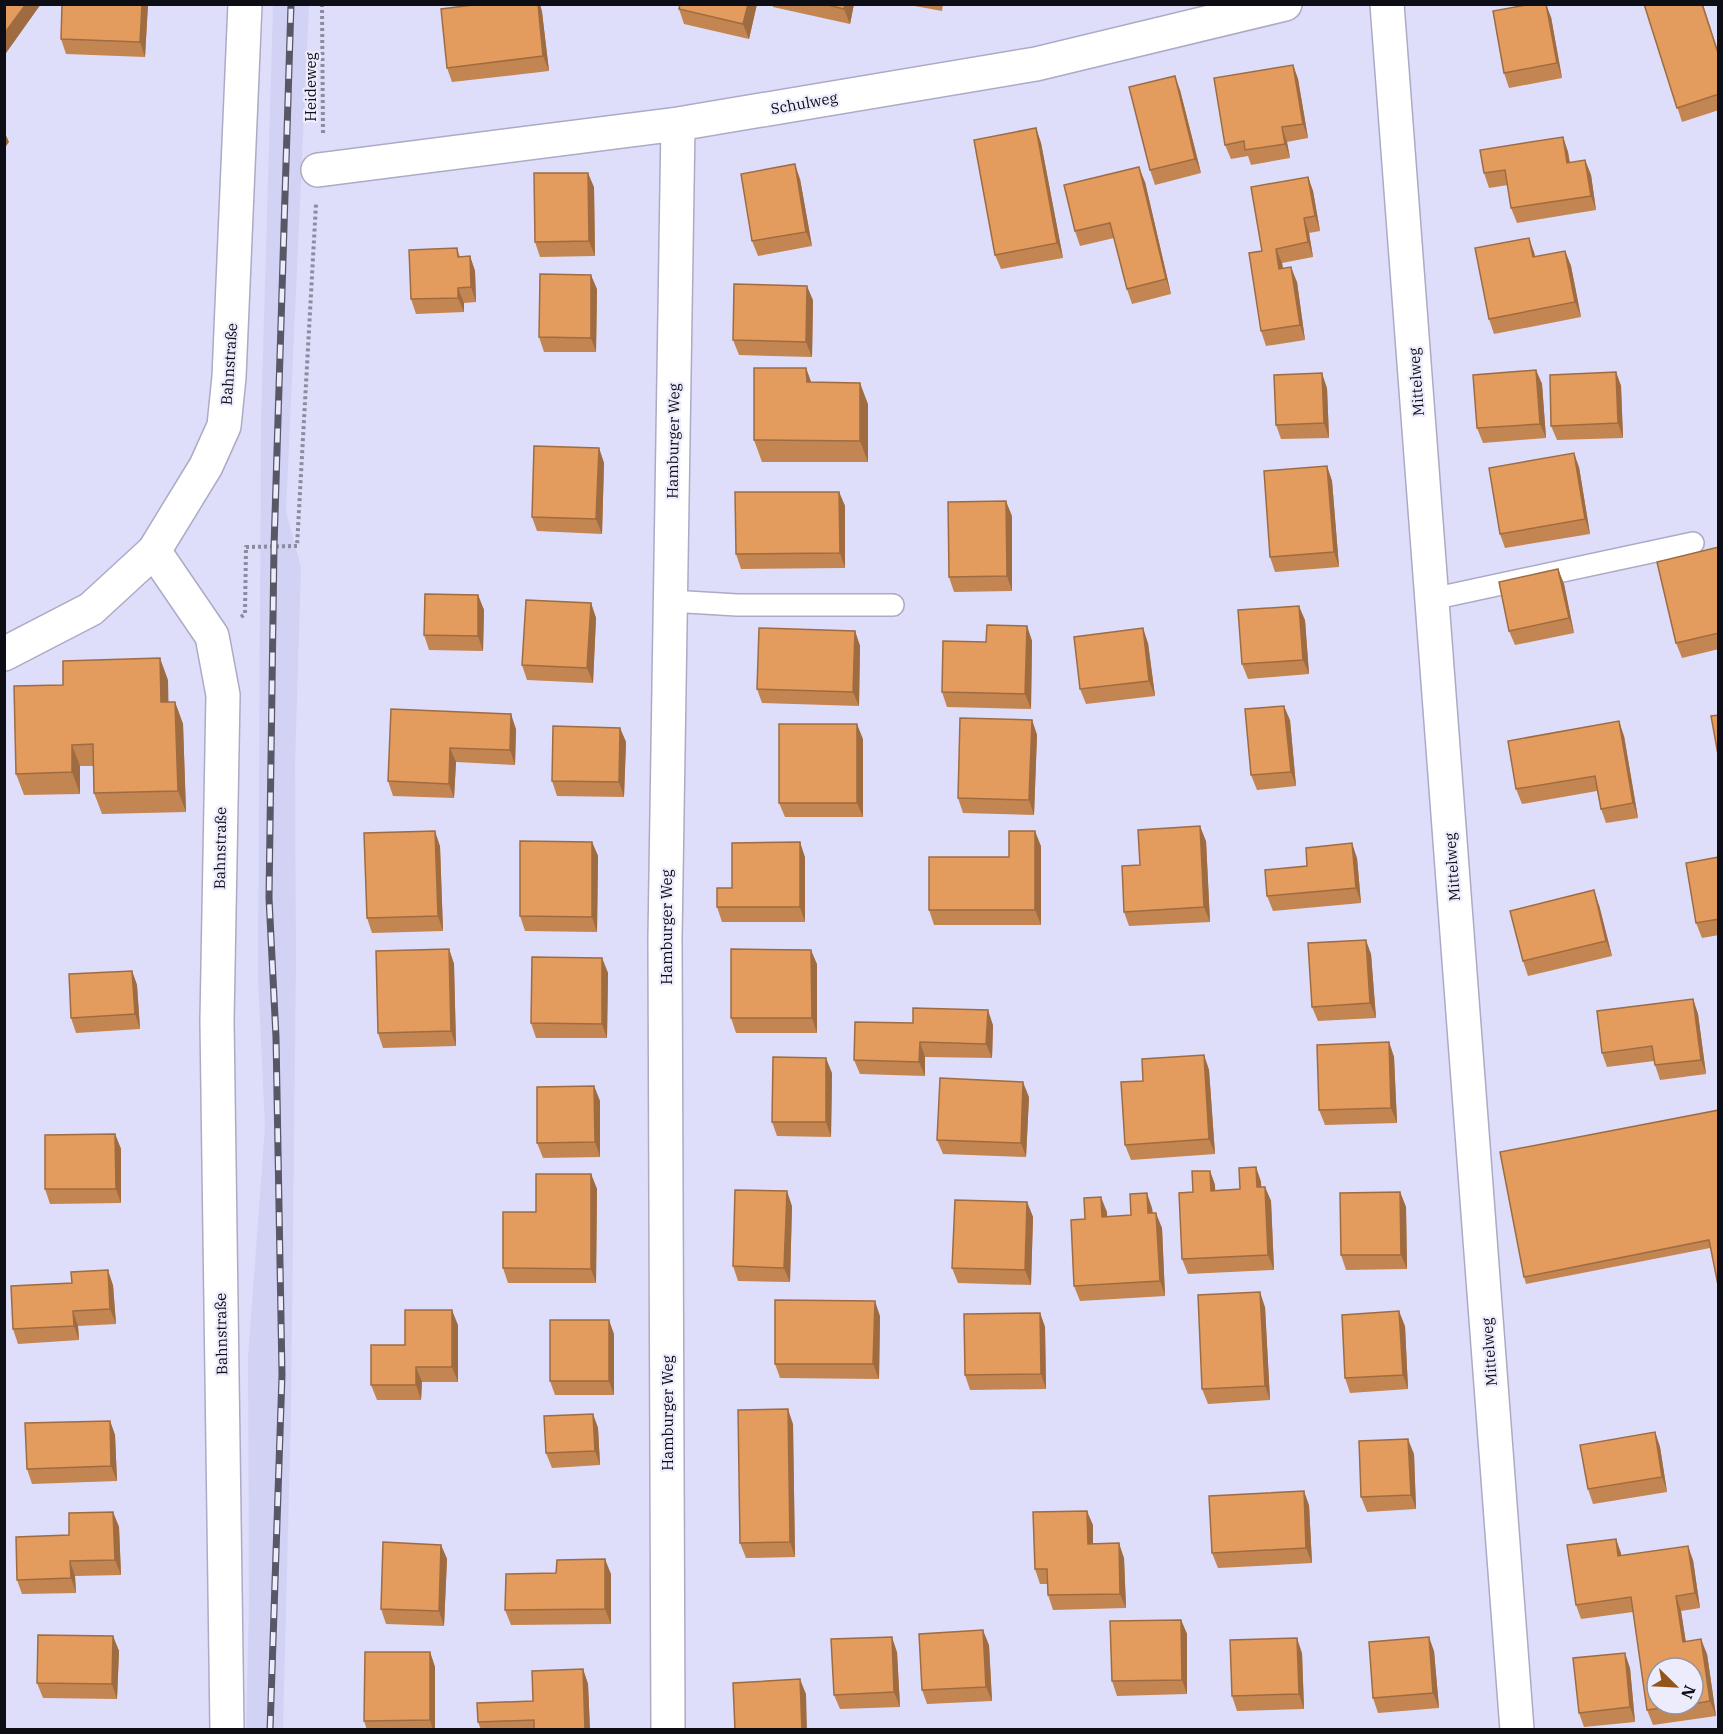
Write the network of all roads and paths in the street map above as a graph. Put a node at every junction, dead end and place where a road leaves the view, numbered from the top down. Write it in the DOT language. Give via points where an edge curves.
graph roads {
  1 [pos="245,4"];
  2 [pos="322,4"];
  3 [pos="1285,4"];
  4 [pos="1387,4"];
  5 [pos="678,124"];
  6 [pos="320,170"];
  7 [pos="1693,543"];
  8 [pos="154,551"];
  9 [pos="1432,599"];
  10 [pos="670,601"];
  11 [pos="893,605"];
  12 [pos="212,636"];
  13 [pos="4,654"];
  14 [pos="226,1730"];
  15 [pos="668,1730"];
  16 [pos="1517,1730"];
  1 -- 8 [label="street, Bahnstraße" via="224,426 206,466"];
  2 -- 6 [label="path, Heideweg"];
  3 -- 5 [label="street, Schulweg" via="1036,64"];
  4 -- 9 [label="street, Mittelweg"];
  5 -- 6 [label="street, Schulweg"];
  5 -- 10 [label="street, Hamburger Weg"];
  6 -- 12 [label="path, Heideweg" via="297,546 246,547 245,614"];
  7 -- 9 [label="lane"];
  8 -- 12 [label="street, Bahnstraße"];
  8 -- 13 [label="street" via="92,609"];
  9 -- 16 [label="street, Mittelweg"];
  10 -- 11 [label="lane"];
  10 -- 15 [label="street, Hamburger Weg" via="665,938"];
  12 -- 14 [label="street, Bahnstraße" via="223,695 217,1021"];
}
